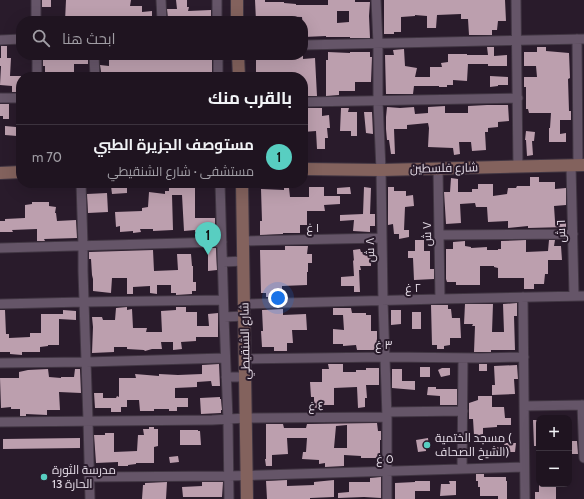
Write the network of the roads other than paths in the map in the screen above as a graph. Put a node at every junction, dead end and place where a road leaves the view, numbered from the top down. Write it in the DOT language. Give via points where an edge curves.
graph roads {
  1 [pos="36,0"];
  2 [pos="161,0"];
  3 [pos="216,0"];
  4 [pos="237,0"];
  5 [pos="376,0"];
  6 [pos="516,0"];
  7 [pos="36,16"];
  8 [pos="162,16"];
  9 [pos="217,16"];
  10 [pos="237,16"];
  11 [pos="16,39"];
  12 [pos="580,39"];
  13 [pos="0,40"];
  14 [pos="517,40"];
  15 [pos="378,43"];
  16 [pos="308,45"];
  17 [pos="37,60"];
  18 [pos="94,60"];
  19 [pos="218,60"];
  20 [pos="238,60"];
  21 [pos="37,72"];
  22 [pos="95,72"];
  23 [pos="218,72"];
  24 [pos="239,72"];
  25 [pos="0,98"];
  26 [pos="16,98"];
  27 [pos="518,98"];
  28 [pos="581,98"];
  29 [pos="378,101"];
  30 [pos="308,102"];
  31 [pos="578,165"];
  32 [pos="518,167"];
  33 [pos="438,168"];
  34 [pos="308,169"];
  35 [pos="381,170"];
  36 [pos="16,172"];
  37 [pos="0,173"];
  38 [pos="81,188"];
  39 [pos="220,188"];
  40 [pos="242,188"];
  41 [pos="573,234"];
  42 [pos="439,236"];
  43 [pos="382,238"];
  44 [pos="244,241"];
  45 [pos="222,242"];
  46 [pos="83,246"];
  47 [pos="0,248"];
  48 [pos="244,261"];
  49 [pos="223,262"];
  50 [pos="574,296"];
  51 [pos="584,296"];
  52 [pos="523,297"];
  53 [pos="440,299"];
  54 [pos="223,300"];
  55 [pos="383,301"];
  56 [pos="84,302"];
  57 [pos="0,304"];
  58 [pos="244,310"];
  59 [pos="224,317"];
  60 [pos="385,357"];
  61 [pos="524,357"];
  62 [pos="225,358"];
  63 [pos="463,358"];
  64 [pos="245,359"];
  65 [pos="86,362"];
  66 [pos="0,363"];
  67 [pos="226,377"];
  68 [pos="246,377"];
  69 [pos="583,405"];
  70 [pos="524,406"];
  71 [pos="463,411"];
  72 [pos="387,415"];
  73 [pos="246,418"];
  74 [pos="88,420"];
  75 [pos="228,420"];
  76 [pos="0,422"];
  77 [pos="584,458"];
  78 [pos="524,467"];
  79 [pos="462,469"];
  80 [pos="387,471"];
  81 [pos="247,475"];
  82 [pos="228,476"];
  83 [pos="89,477"];
  84 [pos="90,499"];
  85 [pos="229,499"];
  86 [pos="247,499"];
  87 [pos="387,499"];
  88 [pos="524,499"];
  1 -- 7 [label="street"];
  2 -- 8 [label="street"];
  3 -- 9 [label="street"];
  4 -- 10 [label="street"];
  5 -- 15 [label="street, ٨ ش"];
  6 -- 14 [label="street"];
  11 -- 13 [label="street"];
  12 -- 14 [label="street"];
  12 -- 28 [label="street, ٦ ش"];
  14 -- 15 [label="street"];
  14 -- 27 [label="street"];
  15 -- 16 [label="street"];
  15 -- 29 [label="street, ٨ ش"];
  17 -- 21 [label="street"];
  18 -- 22 [label="street"];
  19 -- 23 [label="street"];
  20 -- 24 [label="street"];
  25 -- 26 [label="street"];
  27 -- 29 [label="street"];
  27 -- 32 [label="street"];
  28 -- 31 [label="street, ٦ ش"];
  29 -- 30 [label="street"];
  29 -- 35 [label="street, ٨ ش"];
  31 -- 32 [label="street, شارع فلسطين"];
  31 -- 41 [label="street, ٦ ش"];
  32 -- 33 [label="street, شارع فلسطين"];
  33 -- 35 [label="street, شارع فلسطين"];
  33 -- 42 [label="street, ٧ ش"];
  34 -- 35 [label="street, شارع فلسطين"];
  35 -- 43 [label="street, ٨ ش"];
  36 -- 37 [label="street"];
  38 -- 46 [label="street"];
  39 -- 45 [label="street"];
  40 -- 44 [label="street, شارع الشنقيطي"];
  41 -- 42 [label="street"];
  41 -- 50 [label="street, ٦ ش"];
  42 -- 53 [label="street, ٧ ش"];
  43 -- 44 [label="street, ١ غ"];
  43 -- 55 [label="street, ٨ ش"];
  44 -- 48 [label="street, شارع الشنقيطي"];
  45 -- 46 [label="street"];
  45 -- 49 [label="street"];
  46 -- 47 [label="street"];
  46 -- 56 [label="street"];
  48 -- 49 [label="street"];
  48 -- 58 [label="street, شارع الشنقيطي"];
  49 -- 54 [label="street"];
  50 -- 51 [label="street, ٢ غ"];
  50 -- 52 [label="street, ٢ غ"];
  52 -- 53 [label="street, ٢ غ"];
  52 -- 61 [label="street"];
  53 -- 55 [label="street, ٢ غ"];
  54 -- 56 [label="street"];
  54 -- 59 [label="street"];
  55 -- 58 [label="street, ٢ غ"];
  55 -- 60 [label="street, ٨ ش"];
  56 -- 57 [label="street"];
  56 -- 65 [label="street"];
  58 -- 59 [label="street, ٢ غ"];
  58 -- 64 [label="street, شارع الشنقيطي"];
  59 -- 62 [label="street"];
  60 -- 63 [label="street, ٣ غ"];
  60 -- 64 [label="street, ٣ غ"];
  60 -- 72 [label="street, ٨ ش"];
  61 -- 63 [label="street, ٣ غ"];
  61 -- 70 [label="street"];
  62 -- 65 [label="street"];
  62 -- 67 [label="street"];
  63 -- 71 [label="street"];
  64 -- 68 [label="street, شارع الشنقيطي"];
  65 -- 66 [label="street"];
  65 -- 74 [label="street"];
  67 -- 68 [label="street"];
  67 -- 75 [label="street"];
  68 -- 73 [label="street, شارع الشنقيطي"];
  69 -- 70 [label="street"];
  69 -- 77 [label="street"];
  70 -- 78 [label="street"];
  71 -- 72 [label="street, ٤ غ"];
  71 -- 79 [label="street"];
  72 -- 73 [label="street, ٤ غ"];
  72 -- 80 [label="street, ٨ ش"];
  73 -- 75 [label="street, ٤ غ"];
  73 -- 81 [label="street, شارع الشنقيطي"];
  74 -- 75 [label="street, ٤ غ"];
  74 -- 76 [label="street, ٤ غ"];
  74 -- 83 [label="street"];
  75 -- 82 [label="street"];
  78 -- 79 [label="street, ٥ غ"];
  78 -- 88 [label="street"];
  79 -- 80 [label="street, ٥ غ"];
  80 -- 81 [label="street, ٥ غ"];
  80 -- 87 [label="street, ٨ ش"];
  81 -- 82 [label="street, ٥ غ"];
  81 -- 86 [label="street, شارع الشنقيطي"];
  82 -- 83 [label="street, ٥ غ"];
  82 -- 85 [label="street"];
  83 -- 84 [label="street"];
}
